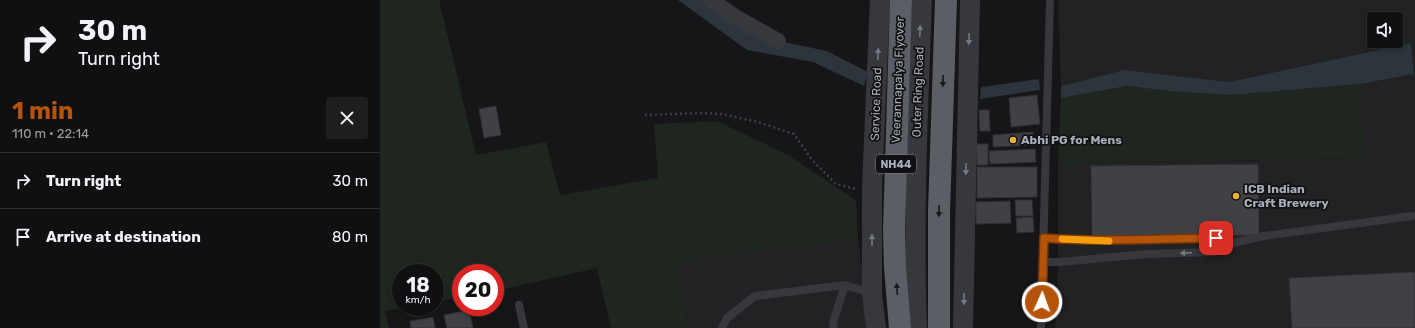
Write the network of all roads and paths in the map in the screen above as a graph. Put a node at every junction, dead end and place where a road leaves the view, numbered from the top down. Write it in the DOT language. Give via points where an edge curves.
graph roads {
  1 [pos="711,0"];
  2 [pos="880,0"];
  3 [pos="901,0"];
  4 [pos="922,0"];
  5 [pos="946,0"];
  6 [pos="970,0"];
  7 [pos="1050,0"];
  8 [pos="778,41"];
  9 [pos="645,115"];
  10 [pos="872,188"];
  11 [pos="1412,216"];
  12 [pos="1044,238"];
  13 [pos="1223,245"];
  14 [pos="1043,262"];
  15 [pos="845,285"];
  16 [pos="872,293"];
  17 [pos="519,305"];
  18 [pos="939,320"];
  19 [pos="524,328"];
  20 [pos="722,328"];
  21 [pos="833,328"];
  22 [pos="876,328"];
  23 [pos="900,328"];
  24 [pos="917,328"];
  25 [pos="963,328"];
  26 [pos="1042,328"];
  1 -- 8 [label="street"];
  10 -- 2 [label="street, Service Road, one-way"];
  23 -- 3 [label="highway, Veerannapalya Flyover / NH44, one-way" via="894,230"];
  24 -- 4 [label="street, Outer Ring Road, one-way" via="915,228"];
  5 -- 18 [label="highway, one-way" via="939,212"];
  6 -- 25 [label="street, one-way"];
  7 -- 12 [label="lane"];
  9 -- 10 [label="path" via="722,114 758,122 794,134 812,160 836,184 855,189"];
  16 -- 10 [label="street, Service Road, one-way"];
  11 -- 13 [label="lane" via="1264,236"];
  12 -- 13 [label="lane" via="1091,241 1216,238"];
  12 -- 14 [label="lane"];
  13 -- 14 [label="lane, one-way" via="1214,252"];
  14 -- 26 [label="lane"];
  15 -- 16 [label="lane"];
  15 -- 20 [label="lane" via="755,296 728,318"];
  15 -- 21 [label="lane"];
  16 -- 22 [label="street, Service Road"];
  17 -- 19 [label="lane"];
}
